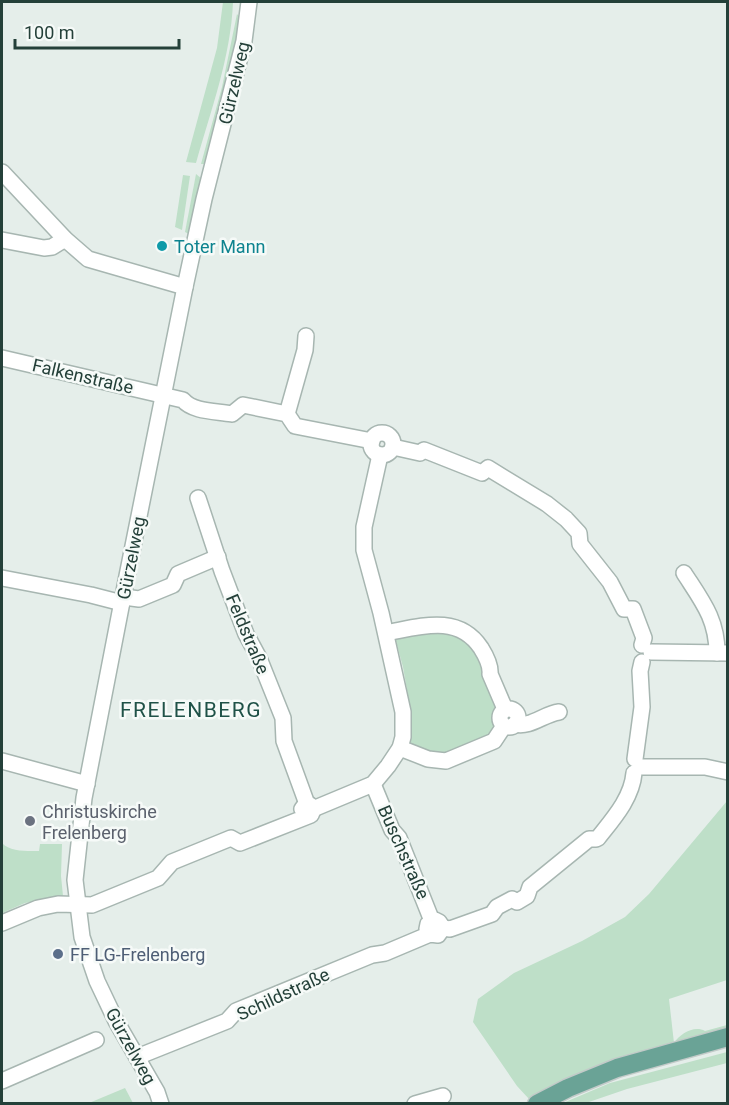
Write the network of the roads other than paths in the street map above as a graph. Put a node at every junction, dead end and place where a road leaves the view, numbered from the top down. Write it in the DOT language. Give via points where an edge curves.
graph roads {
  1 [pos="249,2"];
  2 [pos="2,172"];
  3 [pos="65,239"];
  4 [pos="2,240"];
  5 [pos="184,287"];
  6 [pos="306,336"];
  7 [pos="2,358"];
  8 [pos="164,395"];
  9 [pos="287,414"];
  10 [pos="386,451"];
  11 [pos="198,498"];
  12 [pos="218,557"];
  13 [pos="684,573"];
  14 [pos="2,578"];
  15 [pos="123,600"];
  16 [pos="386,633"];
  17 [pos="645,653"];
  18 [pos="722,653"];
  19 [pos="559,712"];
  20 [pos="510,725"];
  21 [pos="400,748"];
  22 [pos="2,761"];
  23 [pos="637,766"];
  24 [pos="728,772"];
  25 [pos="87,784"];
  26 [pos="372,784"];
  27 [pos="308,812"];
  28 [pos="77,904"];
  29 [pos="2,923"];
  30 [pos="435,928"];
  31 [pos="728,1036"];
  32 [pos="96,1040"];
  33 [pos="137,1057"];
  34 [pos="2,1081"];
  35 [pos="443,1096"];
  36 [pos="161,1104"];
  37 [pos="416,1104"];
  38 [pos="537,1104"];
  1 -- 5 [label="street, Gürzelweg" via="244,41"];
  2 -- 3 [label="street"];
  3 -- 4 [label="street" via="44,248"];
  3 -- 5 [label="street" via="88,259"];
  5 -- 8 [label="street, Gürzelweg"];
  6 -- 9 [label="street"];
  7 -- 8 [label="street, Falkenstraße"];
  8 -- 9 [label="street, Schildstraße" via="183,399 188,406 232,414 243,405"];
  8 -- 15 [label="street, Gürzelweg"];
  9 -- 10 [label="street, Schildstraße" via="295,426 372,441 376,435 385,434 392,439"];
  10 -- 16 [label="street" via="364,526 364,550"];
  10 -- 17 [label="street, Schildstraße" via="424,450 482,473 488,468 564,517 579,533 580,544 610,582 624,609 633,609"];
  11 -- 12 [label="street, Feldstraße"];
  12 -- 15 [label="street" via="178,574 173,585 139,599"];
  12 -- 27 [label="street, Feldstraße" via="283,718 284,741"];
  13 -- 18 [label="street" via="712,620"];
  14 -- 15 [label="street"];
  15 -- 25 [label="street, Gürzelweg"];
  16 -- 20 [label="street" via="446,624 469,634 487,659 505,709 500,717"];
  16 -- 21 [label="street" via="403,712"];
  17 -- 18 [label="street"];
  17 -- 23 [label="street, Schildstraße" via="639,671 642,707"];
  19 -- 20 [label="street" via="523,726"];
  20 -- 21 [label="street" via="494,741 446,761"];
  21 -- 26 [label="street"];
  22 -- 25 [label="street"];
  23 -- 24 [label="street" via="705,767"];
  23 -- 30 [label="street, Schildstraße" via="617,814 596,839 589,839 530,887 527,896 517,902 512,899 492,914 450,929"];
  25 -- 28 [label="street, Gürzelweg" via="75,880"];
  26 -- 27 [label="street"];
  26 -- 30 [label="street, Buschstraße" via="399,838"];
  27 -- 28 [label="street" via="240,843 231,838 185,856 172,862 158,878 92,905"];
  28 -- 29 [label="street" via="38,908"];
  28 -- 33 [label="street, Gürzelweg" via="82,937 97,981"];
  30 -- 33 [label="street, Schildstraße" via="385,953 297,985 236,1011 227,1021"];
  31 -- 38 [label="main road" via="617,1068"];
  32 -- 34 [label="street"];
  33 -- 36 [label="street, Gürzelweg"];
  35 -- 37 [label="street"];
}
